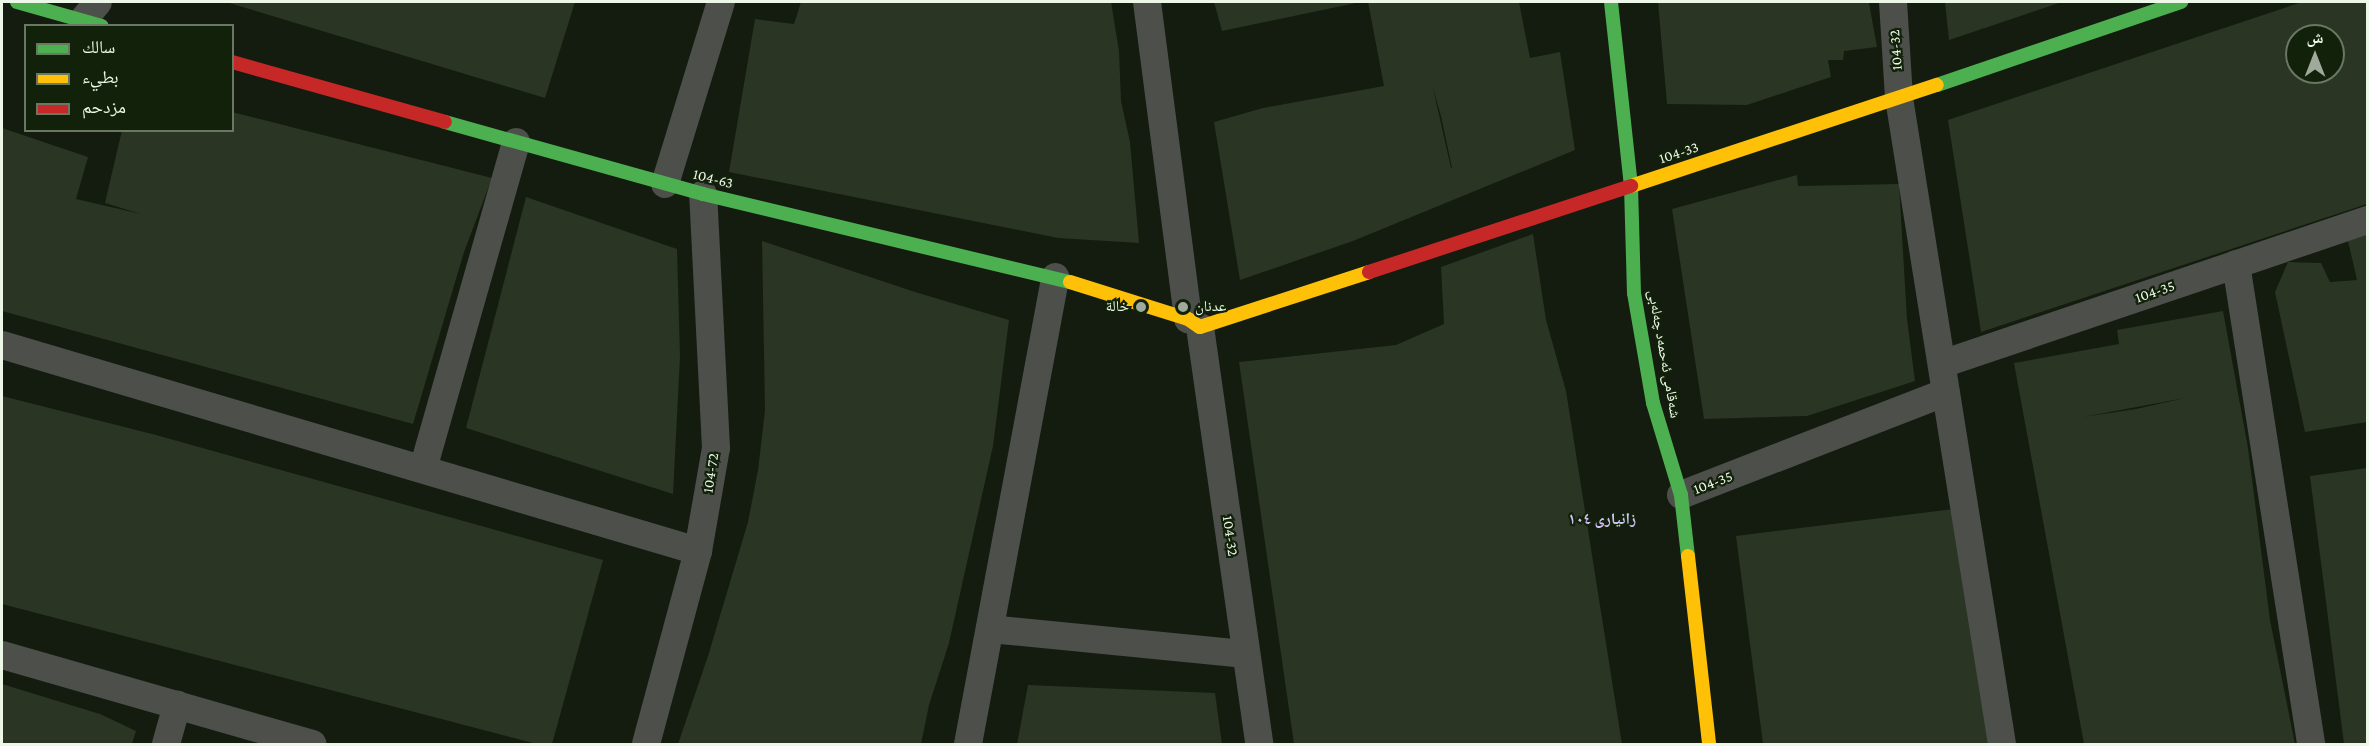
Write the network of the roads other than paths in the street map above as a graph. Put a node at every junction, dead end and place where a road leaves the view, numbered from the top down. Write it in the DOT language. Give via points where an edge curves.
graph roads {
  1 [pos="17,2"];
  2 [pos="721,2"];
  3 [pos="1147,2"];
  4 [pos="1611,2"];
  5 [pos="1893,2"];
  6 [pos="2181,2"];
  7 [pos="94,16"];
  8 [pos="234,63"];
  9 [pos="1899,98"];
  10 [pos="516,142"];
  11 [pos="665,184"];
  12 [pos="1631,186"];
  13 [pos="703,194"];
  14 [pos="2367,220"];
  15 [pos="2236,264"];
  16 [pos="1055,277"];
  17 [pos="1194,323"];
  18 [pos="2,345"];
  19 [pos="1942,364"];
  20 [pos="1946,392"];
  21 [pos="423,469"];
  22 [pos="1681,495"];
  23 [pos="698,551"];
  24 [pos="990,629"];
  25 [pos="1246,654"];
  26 [pos="2,655"];
  27 [pos="177,705"];
  28 [pos="166,744"];
  29 [pos="313,744"];
  30 [pos="646,744"];
  31 [pos="968,744"];
  32 [pos="1259,744"];
  33 [pos="1709,744"];
  34 [pos="2002,744"];
  35 [pos="2311,744"];
  1 -- 7 [label="street"];
  2 -- 11 [label="street"];
  3 -- 17 [label="street, 104-32"];
  4 -- 12 [label="street, شەقامی ئەحمەد چەلەبی"];
  5 -- 9 [label="street, 104-32"];
  6 -- 9 [label="street, 104-33"];
  8 -- 10 [label="street, 104-63"];
  9 -- 12 [label="street, 104-33"];
  9 -- 19 [label="street, 104-32"];
  10 -- 11 [label="street, 104-63"];
  10 -- 21 [label="street"];
  11 -- 13 [label="street, 104-63"];
  12 -- 17 [label="street, 104-33"];
  12 -- 22 [label="street, شەقامی ئەحمەد چەلەبی" via="1634,293 1653,403"];
  13 -- 16 [label="street, 104-63"];
  13 -- 23 [label="street, 104-72" via="716,448"];
  14 -- 15 [label="street, 104-35"];
  15 -- 19 [label="street, 104-35"];
  15 -- 35 [label="street"];
  16 -- 17 [label="street, 104-63"];
  16 -- 24 [label="street"];
  17 -- 25 [label="street, 104-32"];
  18 -- 21 [label="street"];
  19 -- 20 [label="street, 104-32"];
  20 -- 22 [label="street, 104-35"];
  20 -- 34 [label="street, 104-32"];
  21 -- 23 [label="street"];
  22 -- 33 [label="street, شەقامی ئەحمەد چەلەبی"];
  23 -- 30 [label="street, 104-72"];
  24 -- 25 [label="street"];
  24 -- 31 [label="street"];
  25 -- 32 [label="street, 104-32"];
  26 -- 27 [label="street"];
  27 -- 28 [label="street"];
  27 -- 29 [label="street"];
}
